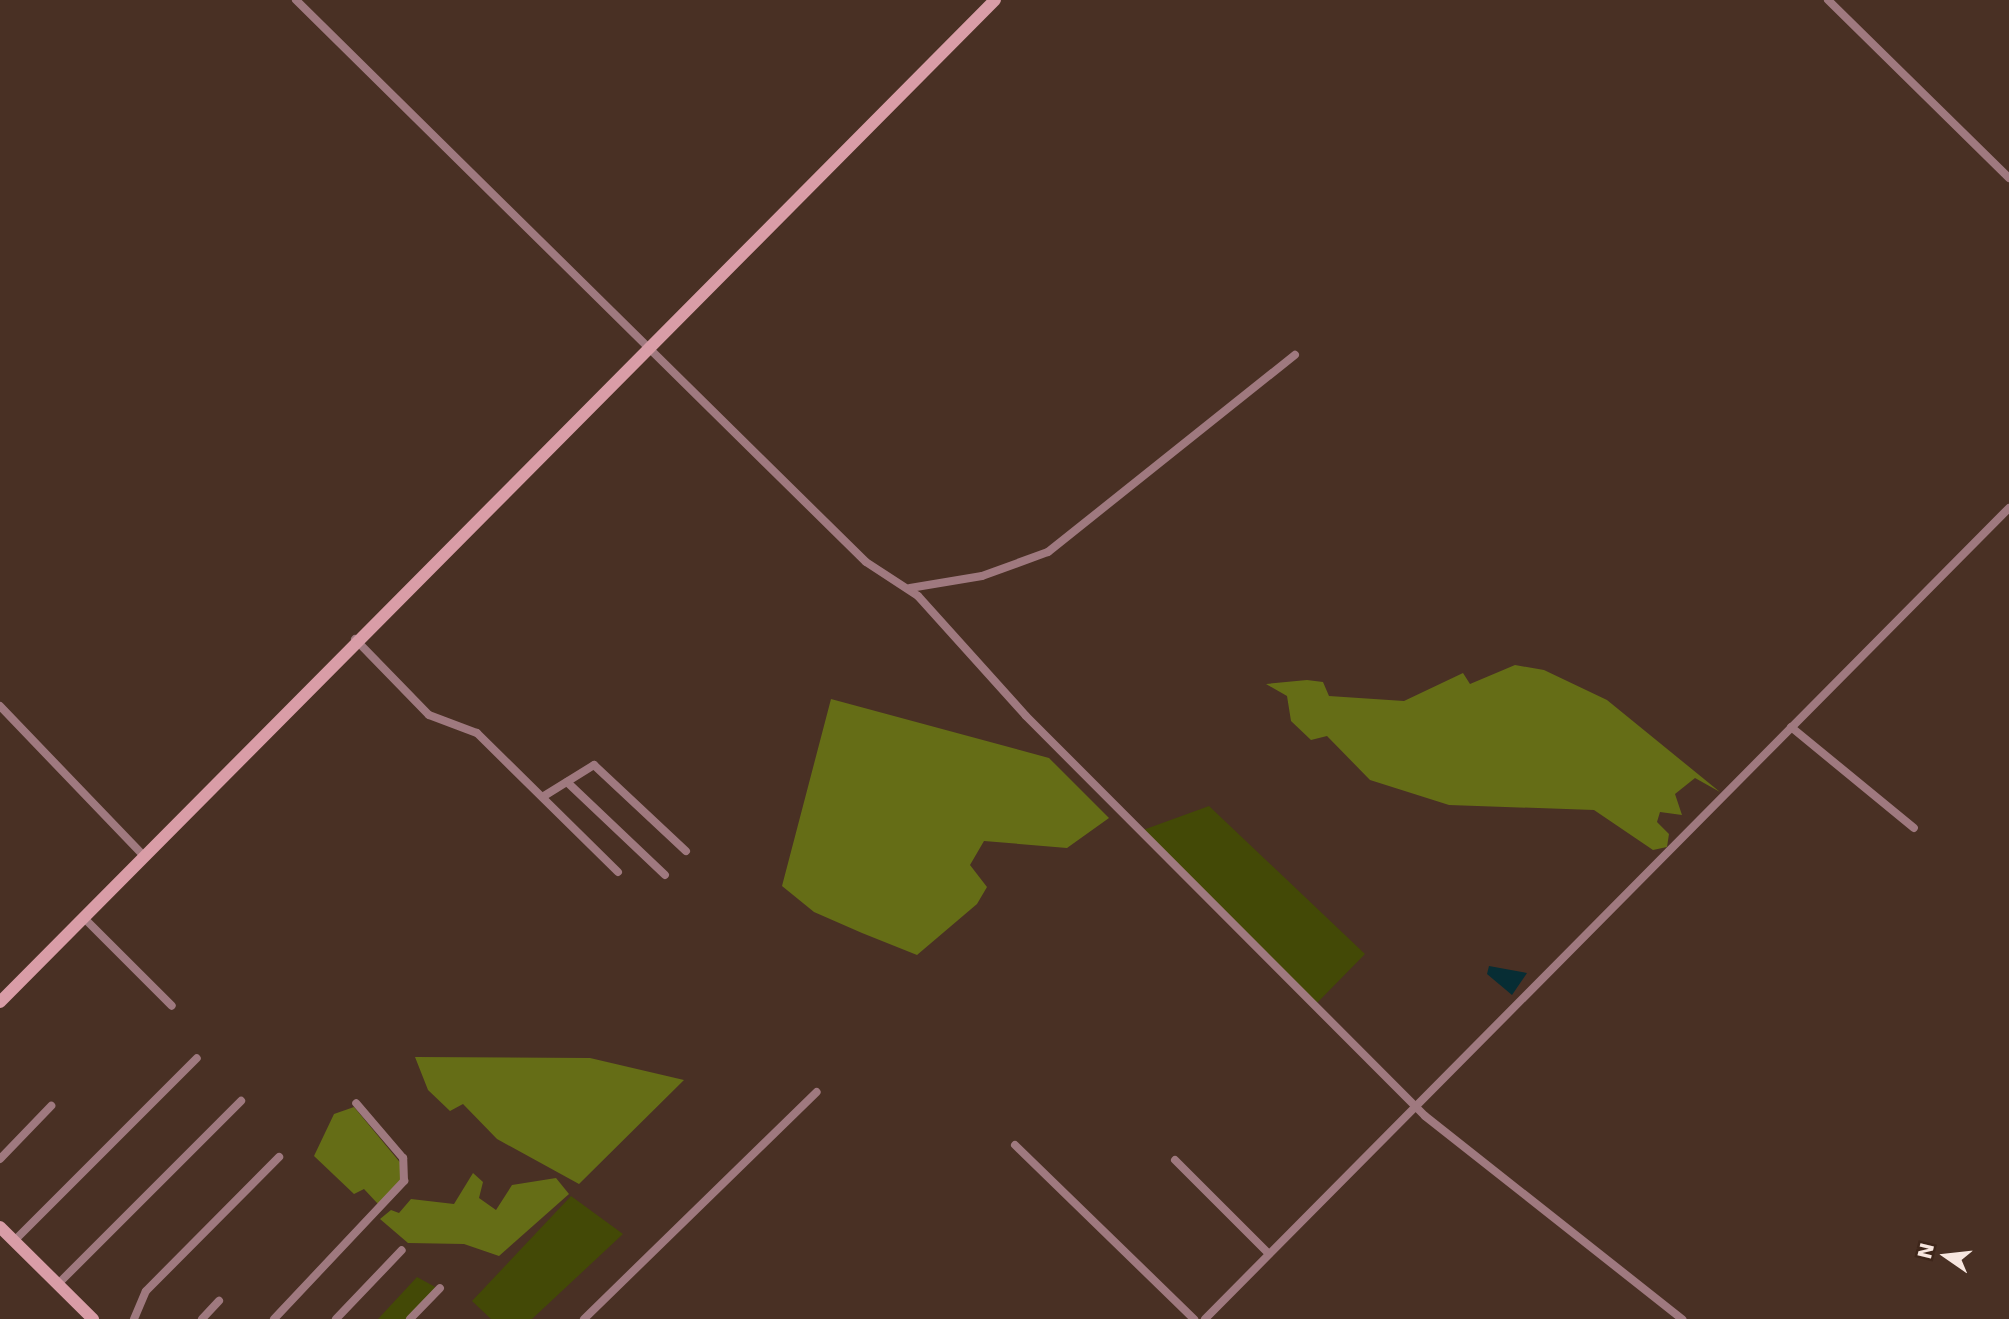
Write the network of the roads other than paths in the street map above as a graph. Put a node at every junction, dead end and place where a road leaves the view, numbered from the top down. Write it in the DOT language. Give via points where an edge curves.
graph roads {
  1 [pos="296,0"];
  2 [pos="995,0"];
  3 [pos="1828,0"];
  4 [pos="2009,178"];
  5 [pos="650,348"];
  6 [pos="1295,355"];
  7 [pos="2009,508"];
  8 [pos="910,588"];
  9 [pos="355,639"];
  10 [pos="0,706"];
  11 [pos="1791,727"];
  12 [pos="566,782"];
  13 [pos="544,796"];
  14 [pos="1914,828"];
  15 [pos="686,851"];
  16 [pos="145,857"];
  17 [pos="618,872"];
  18 [pos="665,875"];
  19 [pos="84,918"];
  20 [pos="0,1002"];
  21 [pos="172,1006"];
  22 [pos="197,1058"];
  23 [pos="817,1092"];
  24 [pos="241,1101"];
  25 [pos="356,1103"];
  26 [pos="51,1105"];
  27 [pos="1415,1105"];
  28 [pos="1014,1145"];
  29 [pos="279,1157"];
  30 [pos="0,1159"];
  31 [pos="1175,1160"];
  32 [pos="0,1227"];
  33 [pos="15,1240"];
  34 [pos="402,1250"];
  35 [pos="1269,1254"];
  36 [pos="58,1284"];
  37 [pos="440,1288"];
  38 [pos="219,1301"];
  39 [pos="93,1319"];
  40 [pos="134,1319"];
  41 [pos="202,1319"];
  42 [pos="274,1319"];
  43 [pos="336,1319"];
  44 [pos="410,1319"];
  45 [pos="584,1319"];
  46 [pos="1194,1319"];
  47 [pos="1205,1319"];
  48 [pos="1682,1319"];
  1 -- 5 [label="street" via="536,243"];
  2 -- 5 [label="street"];
  3 -- 4 [label="street"];
  5 -- 8 [label="street" via="866,562"];
  5 -- 9 [label="street"];
  6 -- 8 [label="street" via="1048,552 982,576"];
  7 -- 11 [label="street"];
  8 -- 27 [label="street" via="1026,716"];
  9 -- 13 [label="street" via="429,716 477,733"];
  9 -- 16 [label="street"];
  10 -- 16 [label="street"];
  11 -- 14 [label="street"];
  11 -- 27 [label="street"];
  12 -- 13 [label="street"];
  12 -- 15 [label="street" via="594,765"];
  12 -- 18 [label="street"];
  13 -- 17 [label="street"];
  16 -- 19 [label="street"];
  19 -- 20 [label="street"];
  19 -- 21 [label="street"];
  22 -- 33 [label="street"];
  23 -- 45 [label="street"];
  24 -- 36 [label="street"];
  25 -- 42 [label="street" via="403,1158 404,1181"];
  26 -- 30 [label="street"];
  27 -- 35 [label="street"];
  27 -- 48 [label="street"];
  28 -- 46 [label="street"];
  29 -- 40 [label="street" via="146,1291"];
  31 -- 35 [label="street"];
  32 -- 33 [label="street"];
  33 -- 36 [label="street"];
  34 -- 43 [label="street"];
  35 -- 47 [label="street"];
  36 -- 39 [label="street"];
  37 -- 44 [label="street"];
  38 -- 41 [label="street"];
}
